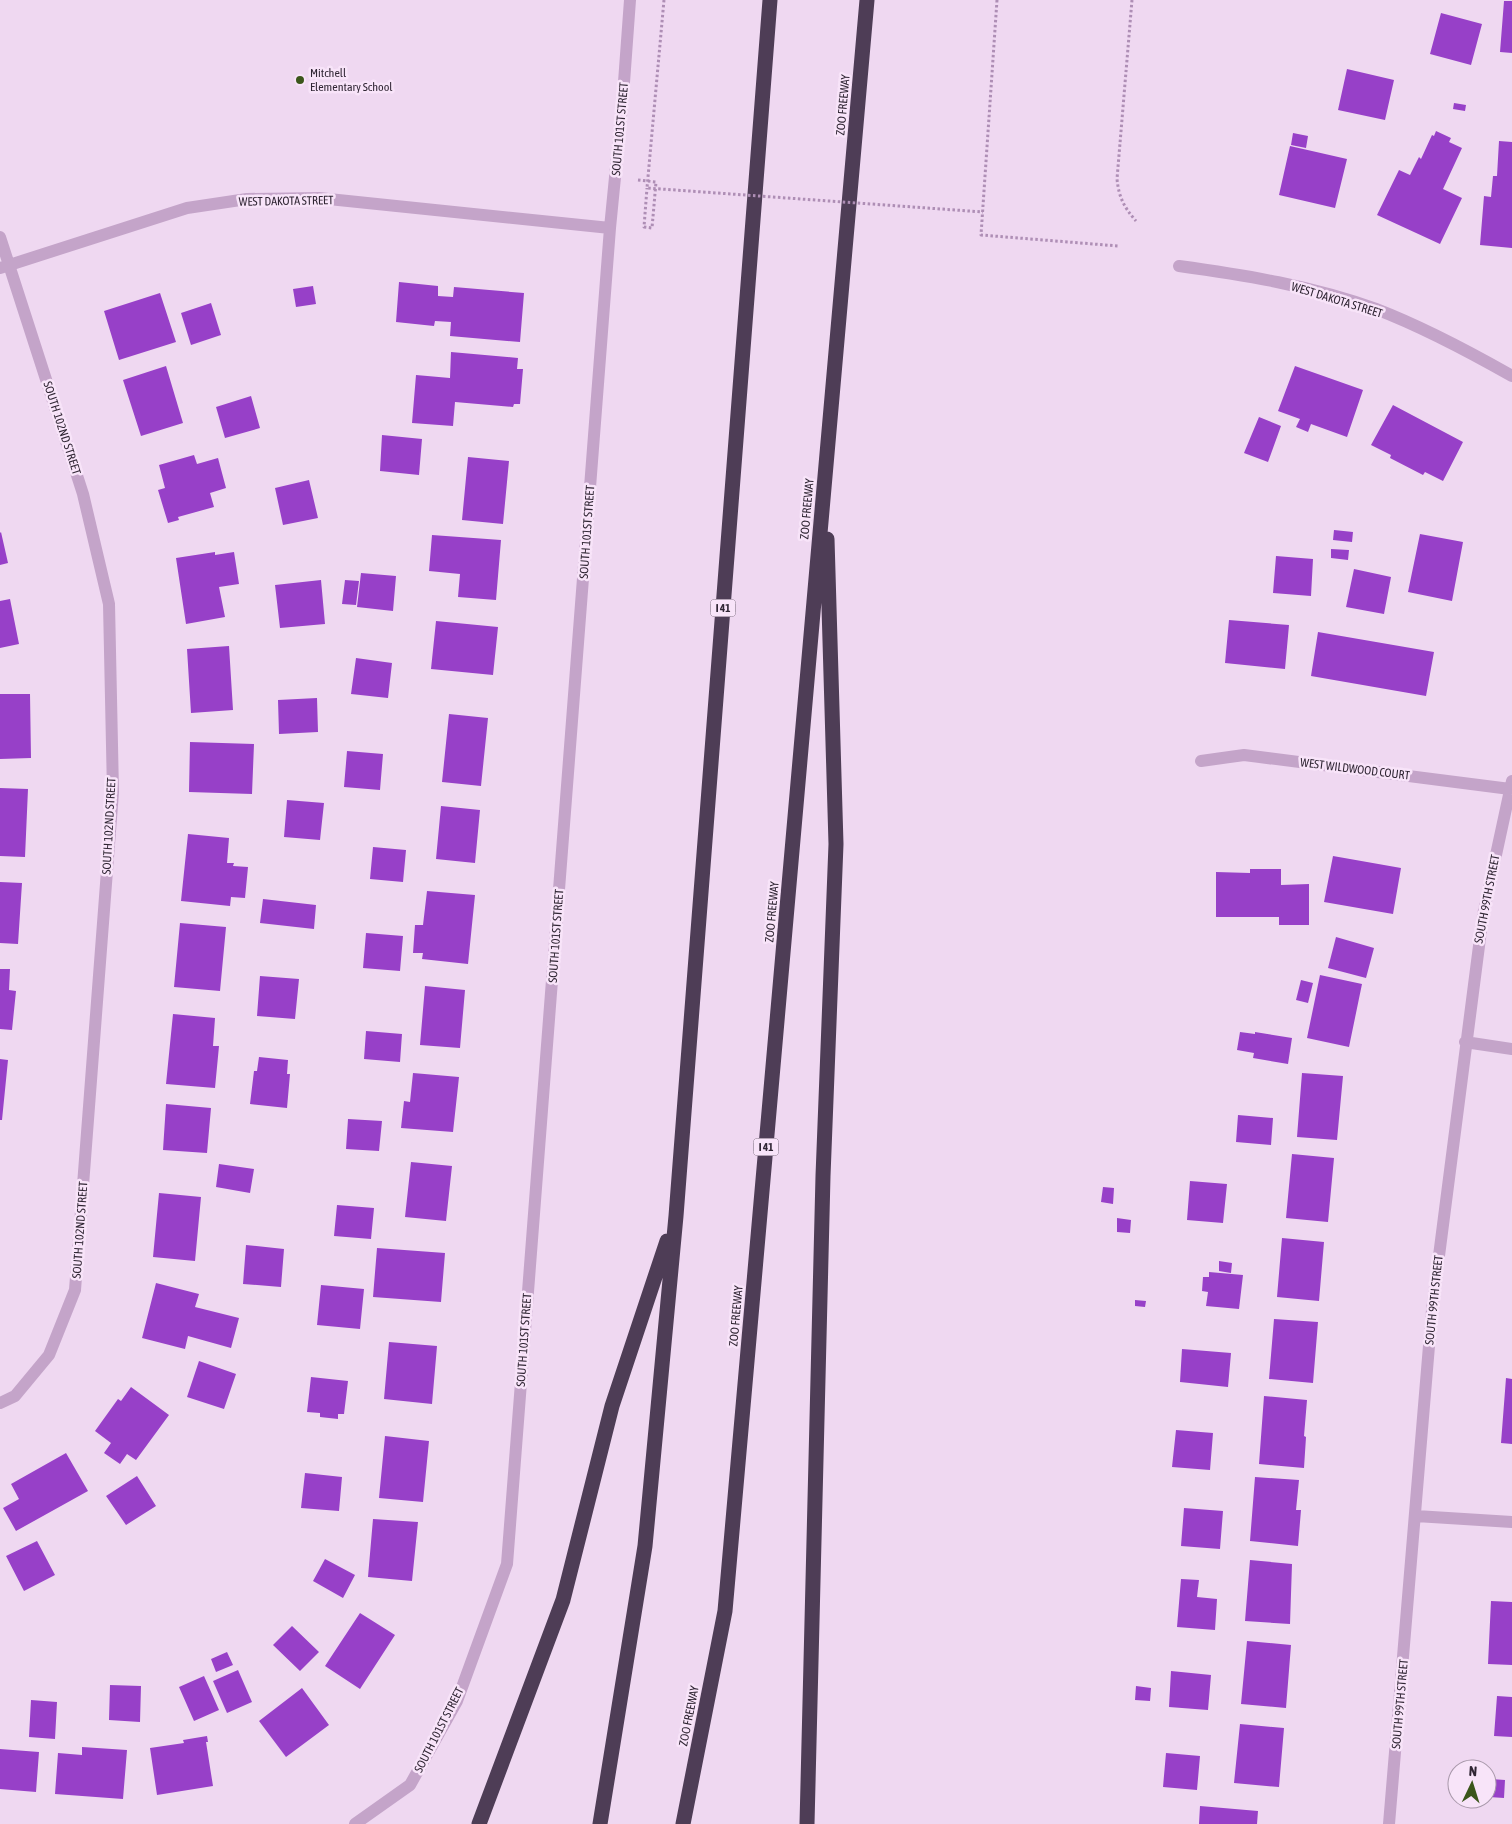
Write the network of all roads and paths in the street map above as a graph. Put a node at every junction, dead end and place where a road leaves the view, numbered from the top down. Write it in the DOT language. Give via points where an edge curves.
graph roads {
  1 [pos="630,0"];
  2 [pos="664,0"];
  3 [pos="770,0"];
  4 [pos="867,0"];
  5 [pos="997,0"];
  6 [pos="1132,0"];
  7 [pos="637,180"];
  8 [pos="647,188"];
  9 [pos="983,212"];
  10 [pos="1136,221"];
  11 [pos="610,228"];
  12 [pos="0,237"];
  13 [pos="1118,246"];
  14 [pos="1179,266"];
  15 [pos="5,267"];
  16 [pos="1512,376"];
  17 [pos="826,467"];
  18 [pos="1200,761"];
  19 [pos="1511,785"];
  20 [pos="1465,1042"];
  21 [pos="1512,1050"];
  22 [pos="676,1216"];
  23 [pos="0,1403"];
  24 [pos="1416,1516"];
  25 [pos="1512,1522"];
  26 [pos="355,1824"];
  27 [pos="479,1824"];
  28 [pos="600,1824"];
  29 [pos="683,1824"];
  30 [pos="807,1824"];
  31 [pos="1389,1824"];
  1 -- 11 [label="street, SOUTH 101ST STREET"];
  2 -- 8 [label="path, bridge"];
  3 -- 22 [label="highway, I 41"];
  4 -- 17 [label="highway, ZOO FREEWAY / I 41"];
  5 -- 9 [label="path"];
  6 -- 10 [label="path" via="1117,179 1118,193"];
  7 -- 8 [label="path" via="656,182 652,228 644,228"];
  8 -- 9 [label="path, bridge"];
  9 -- 13 [label="path" via="981,235"];
  11 -- 15 [label="street, WEST DAKOTA STREET" via="319,198 247,199 187,208"];
  11 -- 26 [label="street, SOUTH 101ST STREET" via="507,1564 457,1701 410,1785"];
  12 -- 15 [label="street, SOUTH 102ND STREET"];
  14 -- 16 [label="street, WEST DAKOTA STREET" via="1248,276 1376,309 1462,348"];
  15 -- 23 [label="street, SOUTH 102ND STREET" via="83,494 109,604 113,792 75,1290 49,1355 15,1396"];
  17 -- 29 [label="highway, ZOO FREEWAY / I 41" via="726,1611"];
  17 -- 30 [label="highway" via="836,844 823,1176"];
  18 -- 19 [label="street, WEST WILDWOOD COURT" via="1244,755"];
  19 -- 20 [label="street, SOUTH 99TH STREET" via="1483,915"];
  20 -- 21 [label="street"];
  20 -- 24 [label="street, SOUTH 99TH STREET" via="1432,1310"];
  22 -- 27 [label="highway" via="612,1406 563,1600"];
  22 -- 28 [label="highway, I 41" via="645,1546"];
  24 -- 25 [label="street"];
  24 -- 31 [label="street, SOUTH 99TH STREET"];
}
